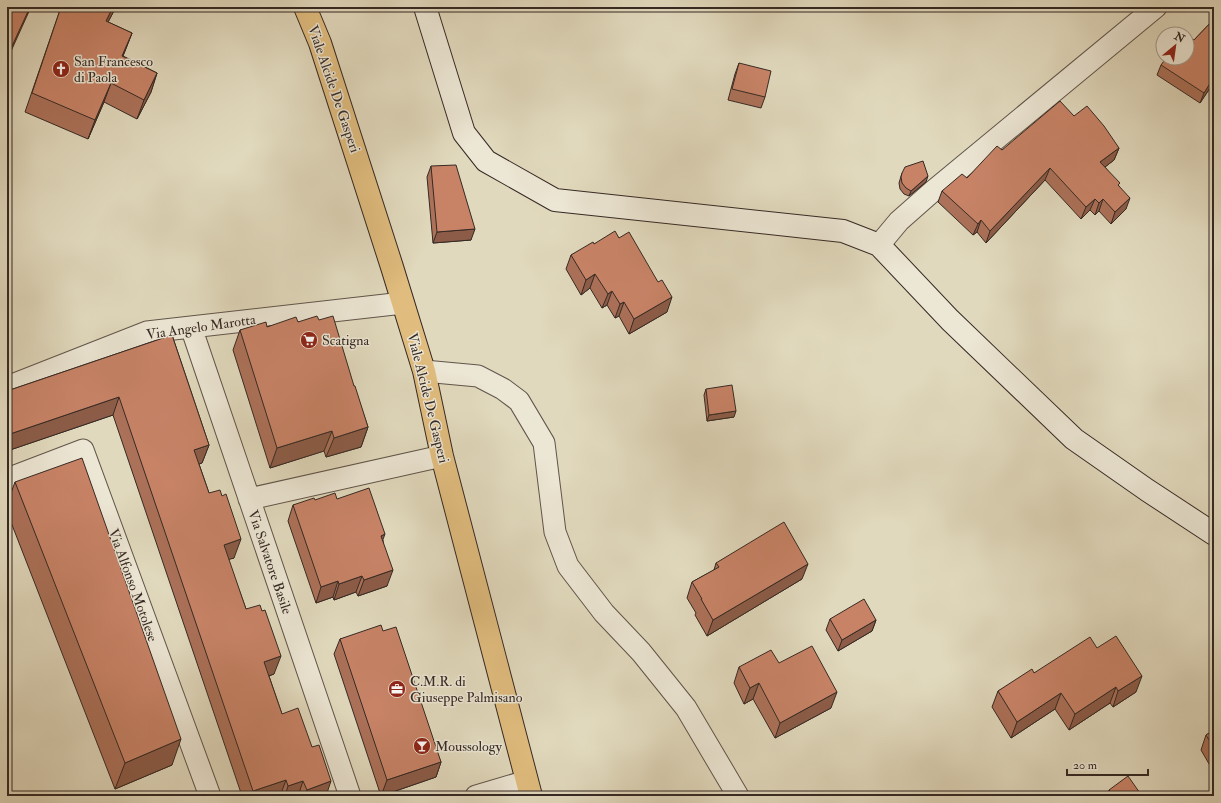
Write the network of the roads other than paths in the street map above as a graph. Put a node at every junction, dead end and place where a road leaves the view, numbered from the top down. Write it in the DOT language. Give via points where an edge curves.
graph roads {
  1 [pos="305,7"];
  2 [pos="425,7"];
  3 [pos="1156,7"];
  4 [pos="879,245"];
  5 [pos="403,303"];
  6 [pos="191,327"];
  7 [pos="424,371"];
  8 [pos="7,387"];
  9 [pos="442,456"];
  10 [pos="7,479"];
  11 [pos="249,499"];
  12 [pos="1214,534"];
  13 [pos="529,788"];
  14 [pos="210,796"];
  15 [pos="350,796"];
  16 [pos="476,796"];
  17 [pos="738,796"];
  1 -- 5 [label="main road, Viale Alcide De Gasperi" via="320,43"];
  2 -- 4 [label="main road" via="464,133 486,161 556,200 843,231"];
  3 -- 4 [label="street" via="933,191 899,222"];
  4 -- 12 [label="main road" via="950,320 1074,439"];
  5 -- 6 [label="street, Via Angelo Marotta"];
  5 -- 7 [label="main road, Viale Alcide De Gasperi"];
  6 -- 8 [label="street, Via Angelo Marotta" via="147,332"];
  6 -- 11 [label="street, Via Salvatore Basile"];
  7 -- 9 [label="main road, Viale Alcide De Gasperi"];
  7 -- 17 [label="street" via="478,376 519,401 544,442 555,532 568,566 604,613 641,652 686,708"];
  9 -- 11 [label="street"];
  9 -- 13 [label="main road, Viale Alcide De Gasperi"];
  10 -- 14 [label="street, Via Alfonso Motolese" via="83,450"];
  11 -- 15 [label="street, Via Salvatore Basile"];
  13 -- 16 [label="street"];
}
